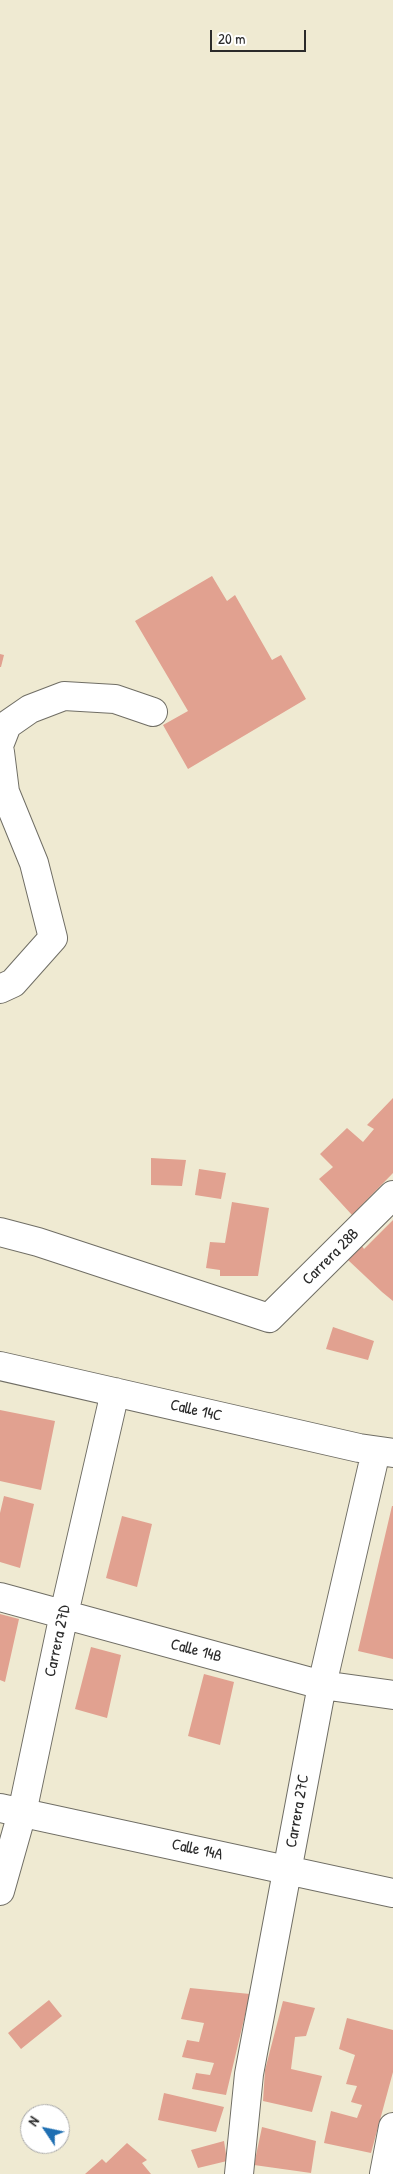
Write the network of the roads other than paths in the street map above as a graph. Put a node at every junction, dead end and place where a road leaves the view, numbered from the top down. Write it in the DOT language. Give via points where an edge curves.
graph roads {
  1 [pos="153,712"];
  2 [pos="0,743"];
  3 [pos="0,752"];
  4 [pos="0,989"];
  5 [pos="393,1195"];
  6 [pos="0,1232"];
  7 [pos="0,1366"];
  8 [pos="115,1392"];
  9 [pos="385,1452"];
  10 [pos="0,1597"];
  11 [pos="64,1614"];
  12 [pos="322,1685"];
  13 [pos="393,1695"];
  14 [pos="11,1810"];
  15 [pos="287,1870"];
  16 [pos="1,1891"];
  17 [pos="393,1893"];
  18 [pos="393,2127"];
  19 [pos="239,2174"];
  20 [pos="384,2174"];
  1 -- 2 [label="street" via="115,699 64,696 30,709 7,725"];
  3 -- 4 [label="street" via="5,792 34,863 53,938 14,983"];
  5 -- 6 [label="street, Carrera 28B" via="269,1318"];
  7 -- 8 [label="street, Calle 14C"];
  8 -- 9 [label="street, Calle 14C"];
  8 -- 11 [label="street, Carrera 27D"];
  9 -- 12 [label="street, Carrera 27C"];
  10 -- 11 [label="street, Calle 14B"];
  11 -- 12 [label="street, Calle 14B"];
  11 -- 14 [label="street, Carrera 27D"];
  12 -- 13 [label="street, Calle 14B"];
  12 -- 15 [label="street, Carrera 27C"];
  14 -- 15 [label="street, Calle 14A"];
  14 -- 16 [label="street, Carrera 27D"];
  15 -- 17 [label="street, Calle 14A"];
  15 -- 19 [label="street, Carrera 27C" via="249,2074"];
  18 -- 20 [label="street"];
}
